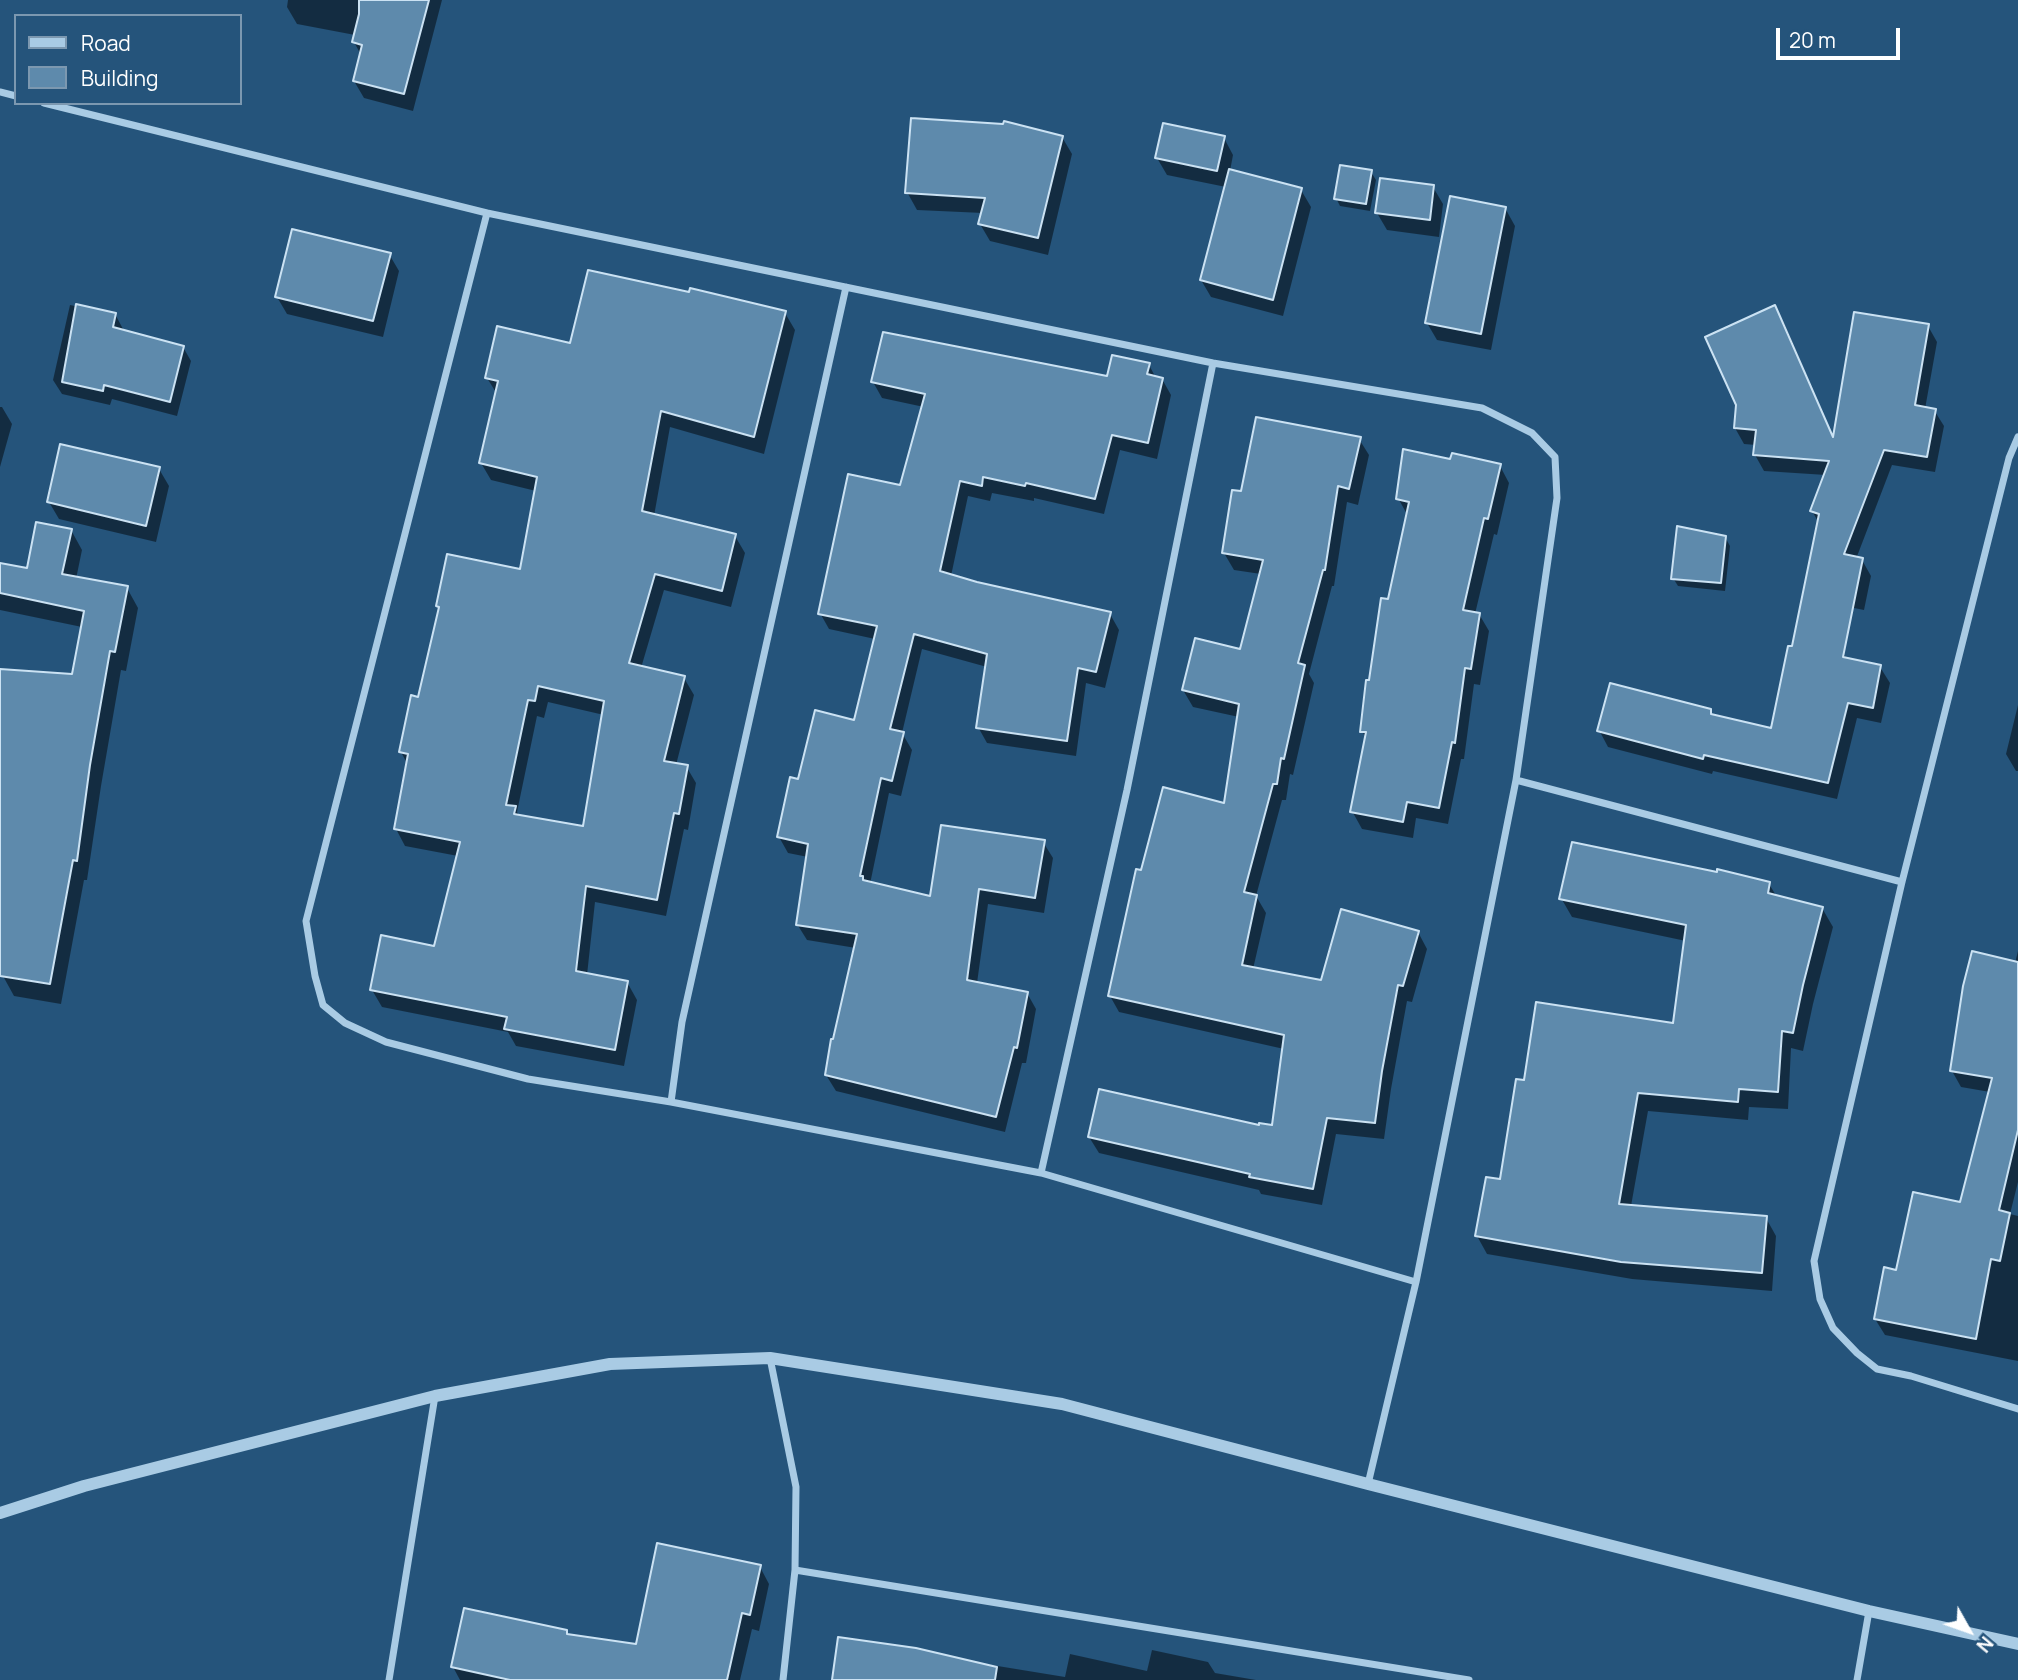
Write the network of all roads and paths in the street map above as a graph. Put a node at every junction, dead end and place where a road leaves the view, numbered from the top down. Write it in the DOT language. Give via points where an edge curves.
graph roads {
  1 [pos="52,105"];
  2 [pos="487,213"];
  3 [pos="846,287"];
  4 [pos="1213,363"];
  5 [pos="2018,437"];
  6 [pos="1516,780"];
  7 [pos="1902,882"];
  8 [pos="670,1102"];
  9 [pos="1041,1173"];
  10 [pos="1416,1282"];
  11 [pos="771,1358"];
  12 [pos="435,1395"];
  13 [pos="2018,1409"];
  14 [pos="1368,1484"];
  15 [pos="0,1513"];
  16 [pos="795,1570"];
  17 [pos="1869,1611"];
  18 [pos="2018,1644"];
  19 [pos="389,1680"];
  20 [pos="783,1680"];
  21 [pos="1469,1680"];
  22 [pos="1857,1680"];
  1 -- 2 [label="street"];
  2 -- 3 [label="street"];
  2 -- 8 [label="street" via="306,921 314,976 323,1004 345,1023 386,1042 528,1079"];
  3 -- 4 [label="street"];
  3 -- 8 [label="street" via="682,1022"];
  4 -- 6 [label="street" via="1482,408 1532,433 1555,457 1557,498"];
  4 -- 9 [label="street" via="1127,790"];
  5 -- 7 [label="street"];
  6 -- 7 [label="street"];
  6 -- 10 [label="street"];
  7 -- 13 [label="street" via="1814,1261 1820,1298 1833,1328 1877,1368"];
  8 -- 9 [label="street"];
  9 -- 10 [label="street"];
  10 -- 14 [label="street"];
  11 -- 12 [label="street" via="610,1364"];
  11 -- 14 [label="street" via="1062,1404"];
  11 -- 16 [label="street" via="796,1487"];
  12 -- 15 [label="street" via="84,1486"];
  12 -- 19 [label="street"];
  14 -- 17 [label="street"];
  16 -- 20 [label="street"];
  16 -- 21 [label="street"];
  17 -- 18 [label="street"];
  17 -- 22 [label="street"];
}
